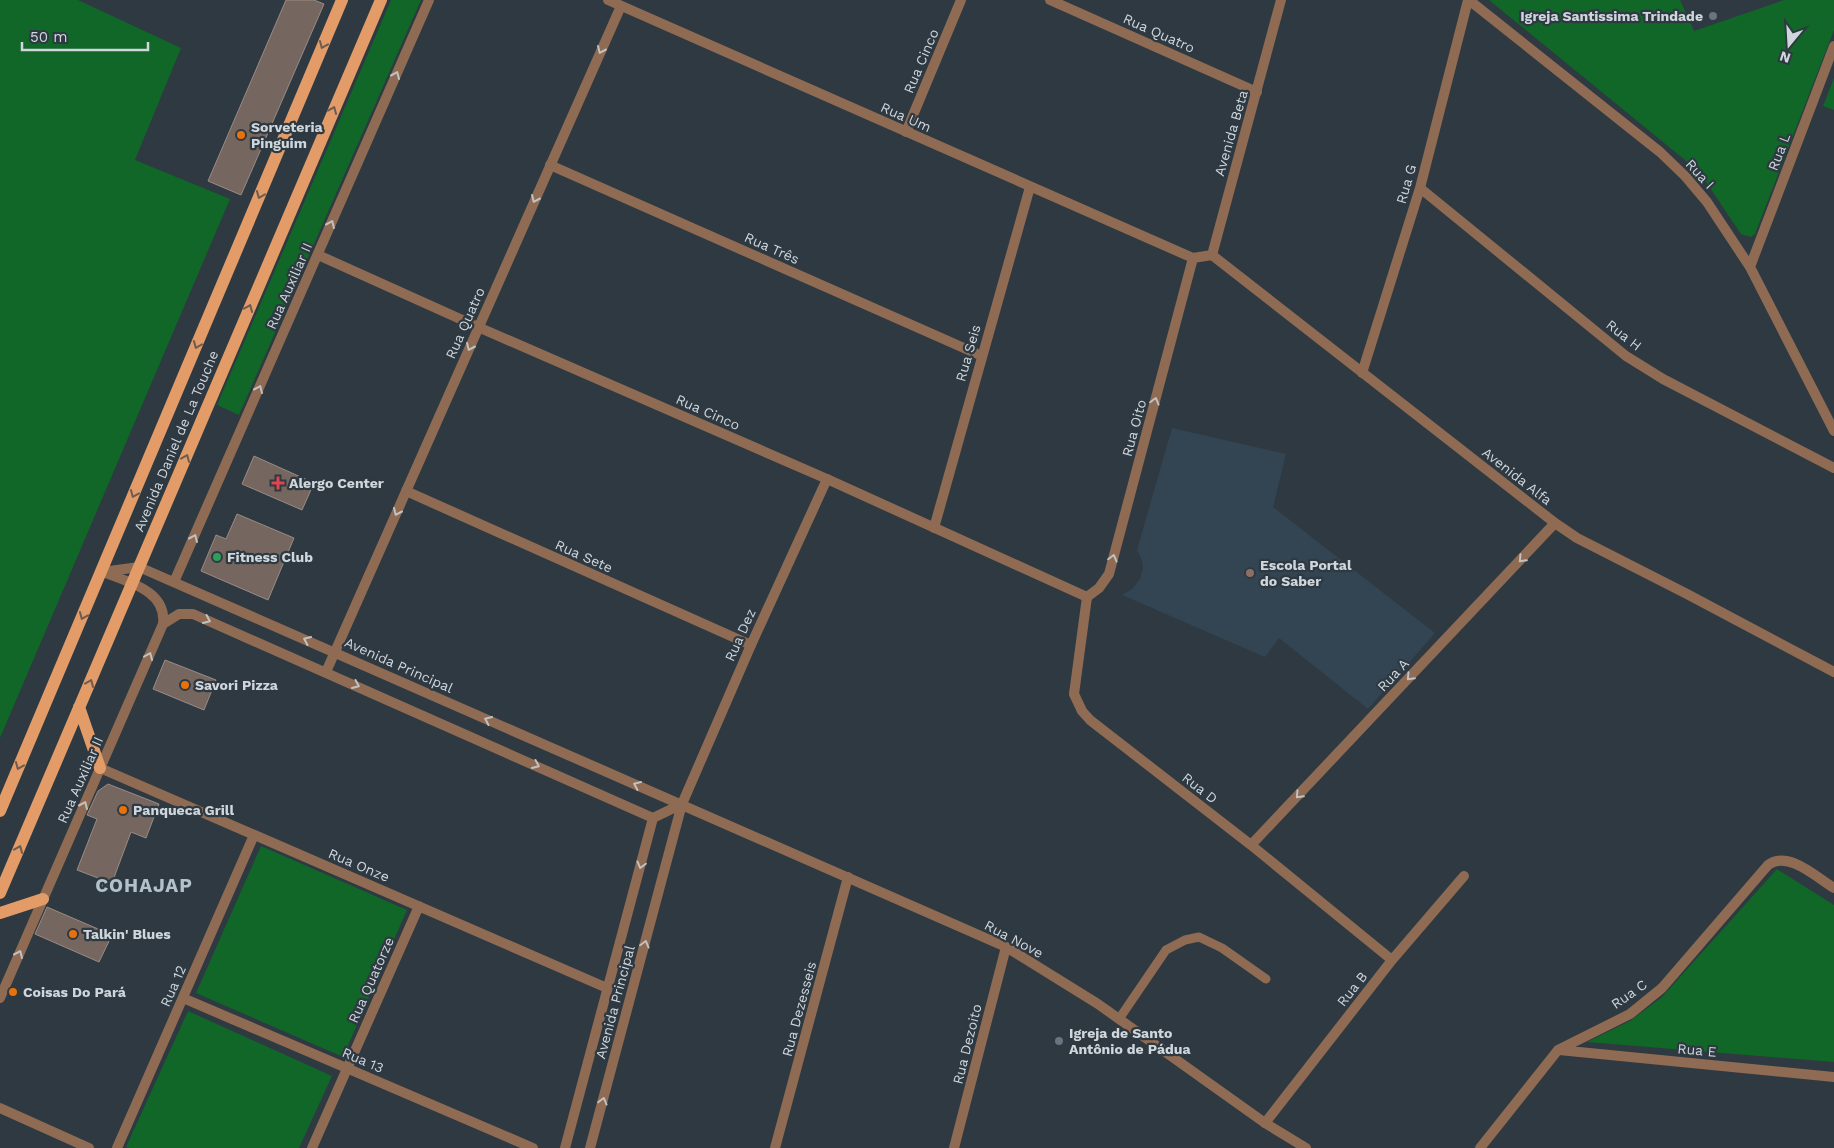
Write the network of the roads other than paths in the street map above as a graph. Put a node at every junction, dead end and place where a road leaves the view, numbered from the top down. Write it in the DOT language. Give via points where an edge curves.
graph roads {
  1 [pos="342,0"];
  2 [pos="380,0"];
  3 [pos="429,0"];
  4 [pos="608,0"];
  5 [pos="961,0"];
  6 [pos="1050,0"];
  7 [pos="1281,0"];
  8 [pos="1468,0"];
  9 [pos="622,3"];
  10 [pos="1834,46"];
  11 [pos="1257,92"];
  12 [pos="906,132"];
  13 [pos="550,165"];
  14 [pos="1030,187"];
  15 [pos="1420,188"];
  16 [pos="318,255"];
  17 [pos="1212,255"];
  18 [pos="1193,258"];
  19 [pos="1750,267"];
  20 [pos="478,328"];
  21 [pos="982,356"];
  22 [pos="1362,373"];
  23 [pos="1834,431"];
  24 [pos="1834,468"];
  25 [pos="827,479"];
  26 [pos="406,491"];
  27 [pos="1555,523"];
  28 [pos="934,528"];
  29 [pos="139,567"];
  30 [pos="102,572"];
  31 [pos="174,582"];
  32 [pos="132,584"];
  33 [pos="1087,597"];
  34 [pos="162,624"];
  35 [pos="751,645"];
  36 [pos="335,652"];
  37 [pos="326,672"];
  38 [pos="1834,672"];
  39 [pos="80,707"];
  40 [pos="100,768"];
  41 [pos="682,804"];
  42 [pos="0,811"];
  43 [pos="653,818"];
  44 [pos="254,835"];
  45 [pos="1251,845"];
  46 [pos="1464,876"];
  47 [pos="848,877"];
  48 [pos="1834,888"];
  49 [pos="0,893"];
  50 [pos="43,899"];
  51 [pos="419,906"];
  52 [pos="0,913"];
  53 [pos="1006,947"];
  54 [pos="1392,960"];
  55 [pos="1266,979"];
  56 [pos="607,988"];
  57 [pos="0,998"];
  58 [pos="183,998"];
  59 [pos="1119,1019"];
  60 [pos="1558,1050"];
  61 [pos="347,1068"];
  62 [pos="1834,1076"];
  63 [pos="0,1108"];
  64 [pos="1265,1123"];
  65 [pos="89,1148"];
  66 [pos="117,1148"];
  67 [pos="312,1148"];
  68 [pos="533,1148"];
  69 [pos="565,1148"];
  70 [pos="590,1148"];
  71 [pos="775,1148"];
  72 [pos="954,1148"];
  73 [pos="1306,1148"];
  74 [pos="1480,1148"];
  1 -- 30 [label="main road, Avenida Daniel de La Touche, one-way"];
  29 -- 2 [label="main road, Avenida Daniel de La Touche, one-way"];
  16 -- 3 [label="street, Rua Auxiliar II, one-way"];
  4 -- 9 [label="street, Rua Um"];
  5 -- 12 [label="street, Rua Cinco"];
  6 -- 11 [label="street, Rua Quatro"];
  7 -- 11 [label="street, Avenida Beta"];
  8 -- 15 [label="street, Rua G"];
  8 -- 19 [label="street, Rua I" via="1660,152 1708,202"];
  9 -- 12 [label="street, Rua Um"];
  9 -- 13 [label="street, Rua Quatro, one-way"];
  10 -- 19 [label="street, Rua L"];
  11 -- 17 [label="street, Avenida Beta"];
  12 -- 14 [label="street, Rua Um"];
  13 -- 20 [label="street, Rua Quatro, one-way"];
  13 -- 21 [label="street, Rua Três"];
  14 -- 18 [label="street, Rua Um"];
  14 -- 21 [label="street, Rua Seis"];
  15 -- 22 [label="street, Rua G"];
  15 -- 24 [label="street, Rua H" via="1626,356 1663,379"];
  16 -- 20 [label="street, Rua Cinco"];
  31 -- 16 [label="street, Rua Auxiliar II, one-way"];
  17 -- 18 [label="street"];
  17 -- 22 [label="street, Avenida Alfa"];
  33 -- 18 [label="street, Rua Oito, one-way" via="1109,574"];
  19 -- 23 [label="street, Rua I"];
  20 -- 25 [label="street, Rua Cinco"];
  20 -- 26 [label="street, Rua Quatro, one-way"];
  21 -- 28 [label="street, Rua Seis"];
  22 -- 27 [label="street, Avenida Alfa"];
  25 -- 28 [label="street, Rua Cinco"];
  25 -- 35 [label="street, Rua Dez"];
  26 -- 35 [label="street, Rua Sete"];
  26 -- 36 [label="street, Rua Quatro, one-way"];
  27 -- 38 [label="street, Avenida Alfa" via="1576,538"];
  27 -- 45 [label="street, Rua A, one-way"];
  28 -- 33 [label="street, Rua Cinco"];
  29 -- 30 [label="street"];
  29 -- 31 [label="street, Avenida Principal"];
  29 -- 32 [label="main road, Avenida Daniel de La Touche"];
  30 -- 32 [label="street"];
  30 -- 42 [label="main road, Avenida Daniel de La Touche, one-way"];
  36 -- 31 [label="street, Avenida Principal, one-way"];
  32 -- 34 [label="street" via="158,600 163,611"];
  39 -- 32 [label="main road, Avenida Daniel de La Touche, one-way"];
  33 -- 45 [label="street, Rua D" via="1074,694 1082,711"];
  34 -- 37 [label="street, one-way" via="179,614 193,614"];
  40 -- 34 [label="street, Rua Auxiliar II, one-way"];
  35 -- 41 [label="street, Rua Dez"];
  36 -- 37 [label="street, Rua Quatro"];
  41 -- 36 [label="street, Avenida Principal, one-way"];
  37 -- 43 [label="street, one-way"];
  39 -- 40 [label="main road"];
  49 -- 39 [label="main road, Avenida Daniel de La Touche, one-way"];
  40 -- 44 [label="street, Rua Onze"];
  50 -- 40 [label="street, Rua Auxiliar II, one-way"];
  41 -- 43 [label="street"];
  41 -- 47 [label="street, Rua Nove"];
  70 -- 41 [label="street, Avenida Principal, one-way"];
  43 -- 56 [label="street, Avenida Principal, one-way"];
  44 -- 51 [label="street, Rua Onze"];
  44 -- 58 [label="street, Rua 12"];
  45 -- 54 [label="street, Rua D"];
  46 -- 54 [label="street, Rua B"];
  47 -- 53 [label="street, Rua Nove"];
  47 -- 71 [label="street, Rua Dezesseis"];
  48 -- 60 [label="street, Rua C" via="1790,860 1774,861 1662,988 1630,1014"];
  50 -- 52 [label="main road"];
  57 -- 50 [label="street, Rua Auxiliar II, one-way"];
  51 -- 56 [label="street, Rua Onze"];
  51 -- 61 [label="street, Rua Quatorze"];
  53 -- 59 [label="street, Rua Nove"];
  53 -- 72 [label="street, Rua Dezoito"];
  54 -- 64 [label="street, Rua B"];
  55 -- 59 [label="lane" via="1222,948 1199,937 1184,940 1166,950"];
  56 -- 69 [label="street, Avenida Principal"];
  58 -- 61 [label="street, Rua 13"];
  58 -- 66 [label="street, Rua 12"];
  59 -- 64 [label="street, Rua Nove"];
  60 -- 62 [label="street, Rua E"];
  60 -- 74 [label="street, Rua C"];
  61 -- 67 [label="street, Rua Quatorze"];
  61 -- 68 [label="street, Rua 13"];
  63 -- 65 [label="street"];
  64 -- 73 [label="street, Rua Nove"];
}
